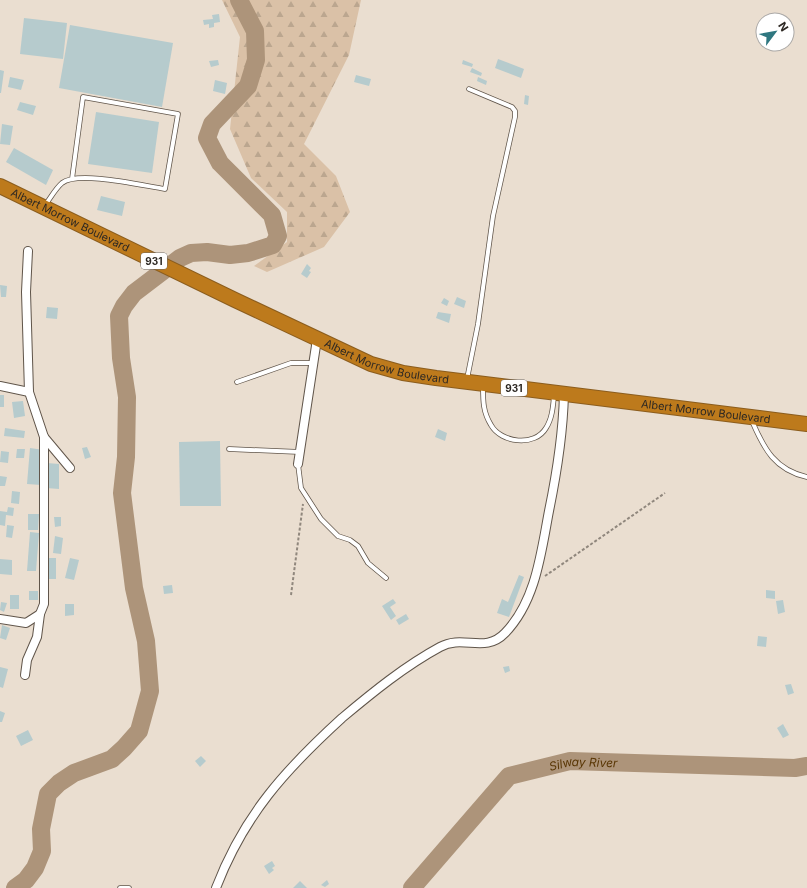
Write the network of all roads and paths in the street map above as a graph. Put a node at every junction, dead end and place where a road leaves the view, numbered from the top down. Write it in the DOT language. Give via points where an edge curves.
graph roads {
  1 [pos="469,89"];
  2 [pos="72,179"];
  3 [pos="0,186"];
  4 [pos="43,207"];
  5 [pos="28,251"];
  6 [pos="317,339"];
  7 [pos="314,363"];
  8 [pos="237,382"];
  9 [pos="466,382"];
  10 [pos="483,384"];
  11 [pos="0,386"];
  12 [pos="29,392"];
  13 [pos="560,394"];
  14 [pos="750,417"];
  15 [pos="807,424"];
  16 [pos="44,437"];
  17 [pos="229,449"];
  18 [pos="300,452"];
  19 [pos="298,464"];
  20 [pos="70,468"];
  21 [pos="807,477"];
  22 [pos="665,492"];
  23 [pos="304,495"];
  24 [pos="386,578"];
  25 [pos="534,584"];
  26 [pos="291,595"];
  27 [pos="40,614"];
  28 [pos="0,619"];
  29 [pos="25,675"];
  30 [pos="120,888"];
  31 [pos="129,888"];
  32 [pos="216,888"];
  1 -- 9 [label="lane" via="508,104 515,111 515,117 493,216 478,324"];
  2 -- 2 [label="lane" via="83,97 178,114 165,189 81,177"];
  2 -- 4 [label="lane" via="62,183"];
  3 -- 4 [label="highway, Albert Morrow Boulevard / 931"];
  4 -- 6 [label="highway, Albert Morrow Boulevard / 931"];
  5 -- 12 [label="street" via="26,292"];
  6 -- 7 [label="street"];
  6 -- 9 [label="highway, Albert Morrow Boulevard / 931" via="371,364 403,373"];
  7 -- 8 [label="lane" via="292,363"];
  7 -- 18 [label="street"];
  9 -- 10 [label="highway, Albert Morrow Boulevard / 931"];
  10 -- 13 [label="highway, Albert Morrow Boulevard / 931"];
  10 -- 13 [label="lane" via="484,410 492,427 502,436 522,442 546,430"];
  11 -- 12 [label="street"];
  12 -- 16 [label="street"];
  13 -- 14 [label="highway, Albert Morrow Boulevard / 931"];
  13 -- 25 [label="street" via="563,430 542,553"];
  14 -- 15 [label="highway, Albert Morrow Boulevard / 931"];
  14 -- 21 [label="lane" via="771,457 783,468"];
  16 -- 20 [label="street"];
  16 -- 27 [label="street" via="44,604"];
  17 -- 18 [label="lane"];
  18 -- 19 [label="street"];
  19 -- 23 [label="lane" via="299,481"];
  22 -- 25 [label="path"];
  23 -- 24 [label="lane" via="328,528 358,546 368,563"];
  23 -- 26 [label="path"];
  25 -- 32 [label="street" via="517,618 503,635 492,643 450,643 427,654 390,680 317,741 264,797 232,850"];
  27 -- 28 [label="street" via="26,623"];
  27 -- 29 [label="street" via="37,637 27,660"];
  30 -- 31 [label="lane"];
}
